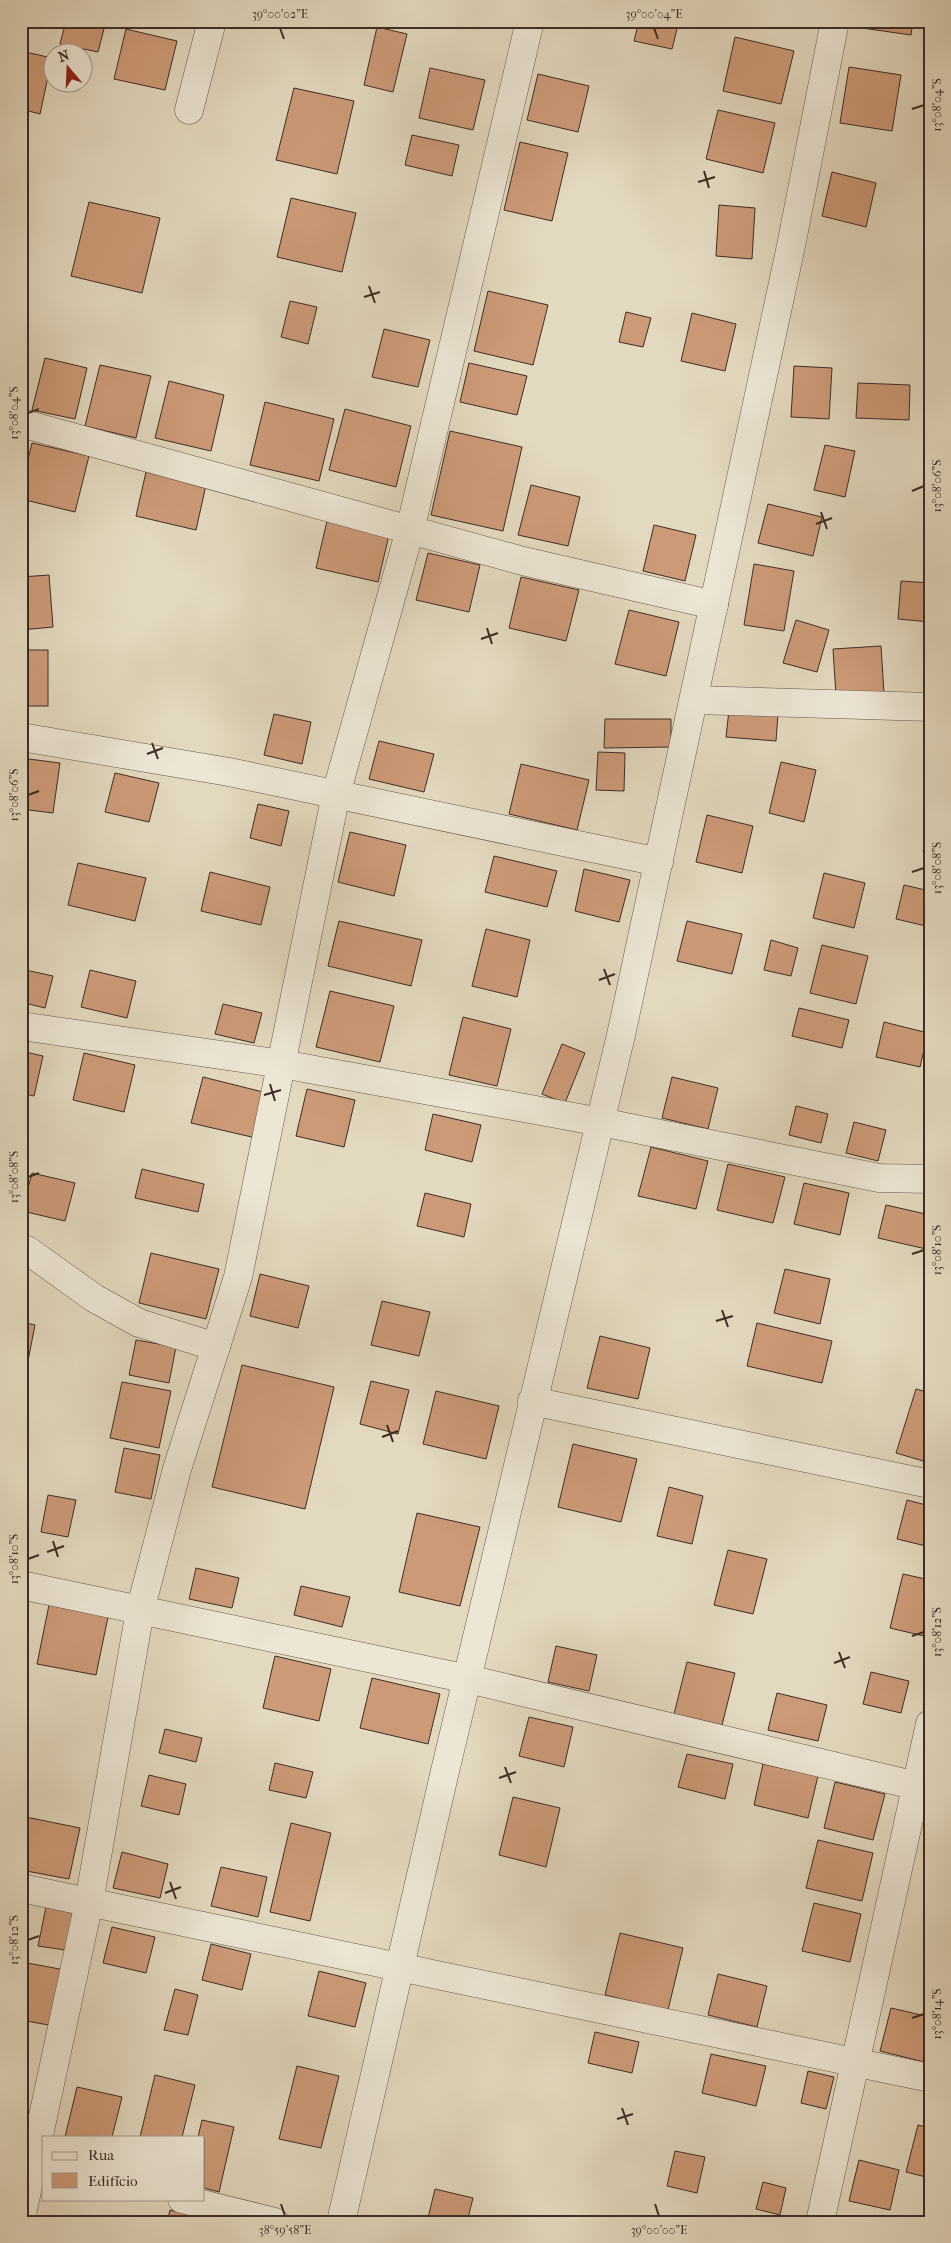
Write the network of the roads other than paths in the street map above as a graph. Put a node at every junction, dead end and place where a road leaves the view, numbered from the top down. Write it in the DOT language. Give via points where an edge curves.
graph roads {
  1 [pos="212,21"];
  2 [pos="530,21"];
  3 [pos="835,21"];
  4 [pos="189,110"];
  5 [pos="21,424"];
  6 [pos="410,530"];
  7 [pos="714,605"];
  8 [pos="694,700"];
  9 [pos="930,707"];
  10 [pos="21,737"];
  11 [pos="336,794"];
  12 [pos="658,862"];
  13 [pos="21,1026"];
  14 [pos="282,1064"];
  15 [pos="601,1122"];
  16 [pos="930,1179"];
  17 [pos="21,1248"];
  18 [pos="216,1347"];
  19 [pos="532,1400"];
  20 [pos="930,1484"];
  21 [pos="21,1586"];
  22 [pos="140,1611"];
  23 [pos="468,1679"];
  24 [pos="930,1724"];
  25 [pos="923,1788"];
  26 [pos="21,1888"];
  27 [pos="89,1902"];
  28 [pos="400,1966"];
  29 [pos="854,2062"];
  30 [pos="930,2078"];
  31 [pos="33,2163"];
  32 [pos="186,2200"];
  33 [pos="21,2219"];
  34 [pos="275,2222"];
  35 [pos="341,2222"];
  36 [pos="820,2222"];
  1 -- 4 [label="street"];
  2 -- 6 [label="street"];
  3 -- 7 [label="street" via="791,246"];
  5 -- 6 [label="street"];
  6 -- 7 [label="street" via="523,561"];
  6 -- 11 [label="street"];
  7 -- 8 [label="street"];
  8 -- 9 [label="street"];
  8 -- 12 [label="street"];
  10 -- 11 [label="street" via="230,772"];
  11 -- 12 [label="street"];
  11 -- 14 [label="street"];
  12 -- 15 [label="street"];
  13 -- 14 [label="street"];
  14 -- 15 [label="street"];
  14 -- 18 [label="street" via="238,1277"];
  15 -- 16 [label="street" via="878,1178"];
  15 -- 19 [label="street"];
  17 -- 18 [label="street" via="94,1298 139,1324"];
  18 -- 22 [label="street" via="177,1468"];
  19 -- 20 [label="street"];
  19 -- 23 [label="street"];
  21 -- 22 [label="street"];
  22 -- 23 [label="street"];
  22 -- 27 [label="street"];
  23 -- 25 [label="street"];
  23 -- 28 [label="street"];
  24 -- 25 [label="street"];
  25 -- 29 [label="street"];
  26 -- 27 [label="street"];
  27 -- 28 [label="street"];
  27 -- 31 [label="street"];
  28 -- 29 [label="street"];
  28 -- 35 [label="street"];
  29 -- 30 [label="street"];
  29 -- 36 [label="street"];
  31 -- 33 [label="street"];
  32 -- 34 [label="street"];
}
